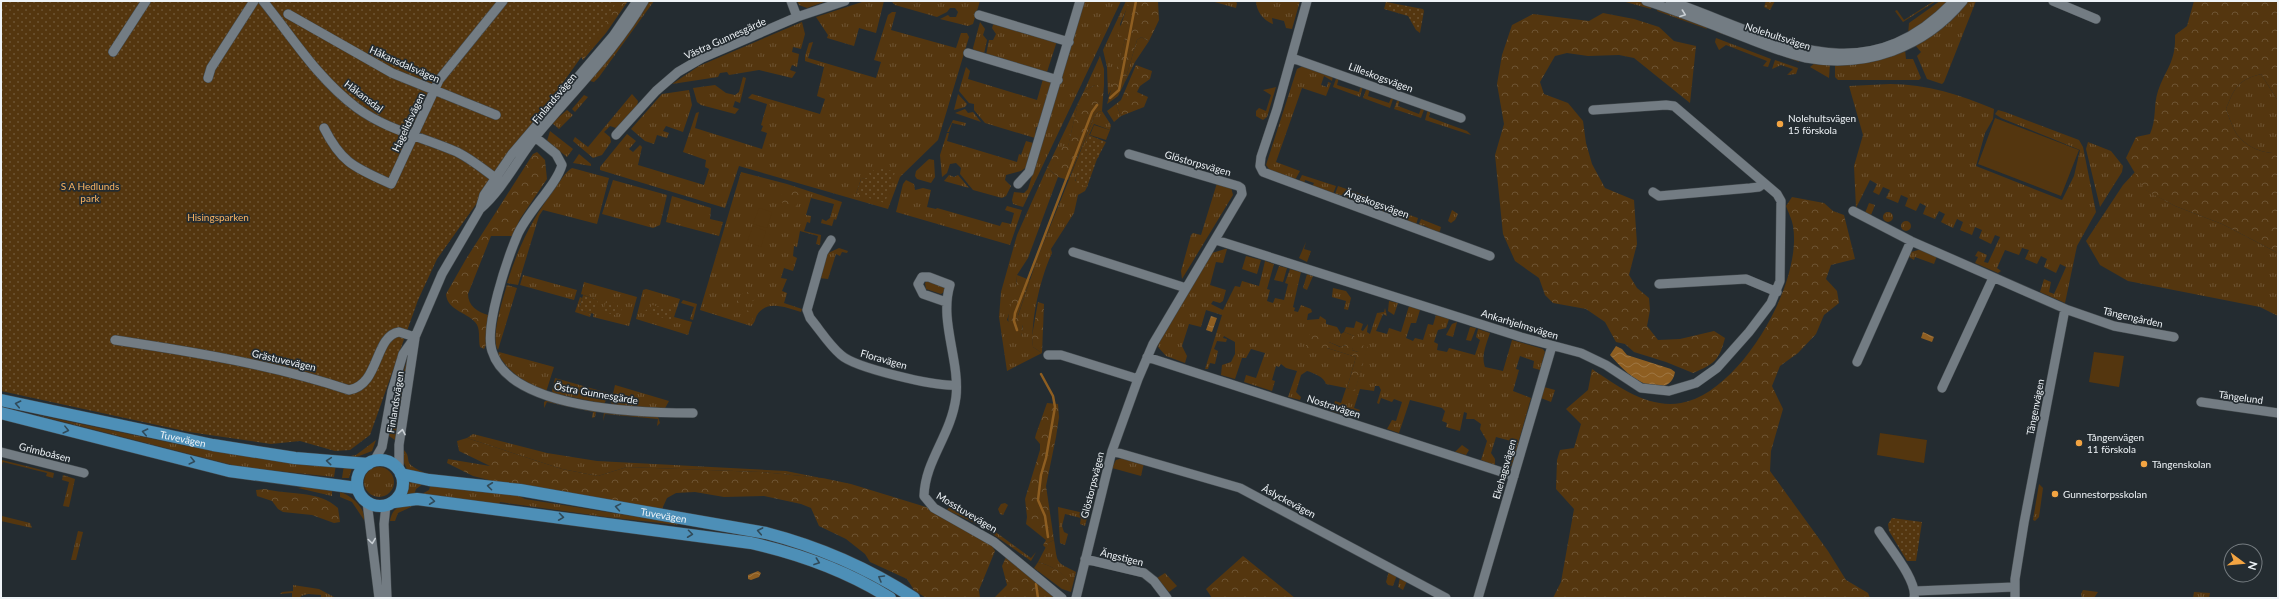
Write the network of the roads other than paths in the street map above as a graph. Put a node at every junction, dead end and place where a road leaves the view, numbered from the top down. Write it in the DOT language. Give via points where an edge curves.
graph roads {
  1 [pos="146,1"];
  2 [pos="254,1"];
  3 [pos="263,1"];
  4 [pos="503,1"];
  5 [pos="637,1"];
  6 [pos="644,1"];
  7 [pos="791,1"];
  8 [pos="845,1"];
  9 [pos="1080,1"];
  10 [pos="1307,1"];
  11 [pos="1646,1"];
  12 [pos="1670,1"];
  13 [pos="1954,1"];
  14 [pos="1963,1"];
  15 [pos="2052,1"];
  16 [pos="288,14"];
  17 [pos="979,15"];
  18 [pos="797,17"];
  19 [pos="2096,19"];
  20 [pos="1069,42"];
  21 [pos="114,52"];
  22 [pos="968,53"];
  23 [pos="1292,58"];
  24 [pos="208,78"];
  25 [pos="1058,80"];
  26 [pos="435,90"];
  27 [pos="1593,110"];
  28 [pos="496,114"];
  29 [pos="1462,118"];
  30 [pos="324,128"];
  31 [pos="616,135"];
  32 [pos="414,136"];
  33 [pos="535,138"];
  34 [pos="1129,154"];
  35 [pos="498,181"];
  36 [pos="1018,184"];
  37 [pos="1763,184"];
  38 [pos="1653,192"];
  39 [pos="1853,211"];
  40 [pos="831,240"];
  41 [pos="1216,240"];
  42 [pos="1911,241"];
  43 [pos="1073,252"];
  44 [pos="1490,256"];
  45 [pos="1993,278"];
  46 [pos="1659,284"];
  47 [pos="1186,288"];
  48 [pos="1777,292"];
  49 [pos="946,302"];
  50 [pos="2065,309"];
  51 [pos="415,337"];
  52 [pos="2174,337"];
  53 [pos="115,340"];
  54 [pos="1552,346"];
  55 [pos="1048,355"];
  56 [pos="1147,357"];
  57 [pos="1857,362"];
  58 [pos="1138,379"];
  59 [pos="956,385"];
  60 [pos="1942,388"];
  61 [pos="1,400"];
  62 [pos="2201,402"];
  63 [pos="1,413"];
  64 [pos="693,413"];
  65 [pos="2278,413"];
  66 [pos="1112,451"];
  67 [pos="1,452"];
  68 [pos="371,462"];
  69 [pos="400,472"];
  70 [pos="84,473"];
  71 [pos="1514,476"];
  72 [pos="357,488"];
  73 [pos="367,502"];
  74 [pos="390,504"];
  75 [pos="1880,531"];
  76 [pos="1085,559"];
  77 [pos="2014,587"];
  78 [pos="1915,594"];
  79 [pos="379,598"];
  80 [pos="387,598"];
  81 [pos="890,598"];
  82 [pos="914,598"];
  83 [pos="1062,598"];
  84 [pos="1076,598"];
  85 [pos="1167,598"];
  86 [pos="1446,598"];
  87 [pos="1478,598"];
  88 [pos="2015,598"];
  1 -- 21 [label="street"];
  2 -- 24 [label="street" via="211,68"];
  3 -- 32 [label="street, Håkansdal" via="296,47 334,88 357,108 381,123"];
  4 -- 26 [label="street, Hagelidsvägen" via="439,80"];
  5 -- 35 [label="street, Finlandsvägen" via="613,36 529,133"];
  6 -- 33 [label="street, Finlandsvägen" via="619,39"];
  7 -- 18 [label="street"];
  8 -- 18 [label="street, Västra Gunnesgärde"];
  9 -- 20 [label="street"];
  10 -- 23 [label="street"];
  11 -- 14 [label="street, Nolehultsvägen, one-way" via="1801,57 1837,61 1870,58 1913,43 1939,26"];
  12 -- 13 [label="street, Nolehultsvägen" via="1800,49 1851,54 1882,48 1906,38 1931,23"];
  15 -- 19 [label="street"];
  16 -- 26 [label="street, Håkansdalsvägen" via="383,69"];
  17 -- 20 [label="street"];
  18 -- 31 [label="street, Västra Gunnesgärde" via="702,58 678,72 656,91"];
  20 -- 25 [label="street"];
  22 -- 25 [label="street"];
  23 -- 29 [label="street, Lilleskogsvägen"];
  23 -- 44 [label="street, Ängskogsvägen" via="1263,150 1260,166 1263,172"];
  25 -- 36 [label="street" via="1029,172"];
  26 -- 28 [label="street, Håkansdalsvägen"];
  26 -- 32 [label="street, Hagelidsvägen"];
  27 -- 37 [label="street, Ankarhjelmsvägen" via="1674,106"];
  30 -- 32 [label="street, Hagelidsvägen" via="336,150 345,160 391,184"];
  32 -- 35 [label="street, Håkansdal" via="472,160"];
  33 -- 35 [label="street, Finlandsvägen"];
  33 -- 64 [label="street, Östra Gunnesgärde" via="556,154 562,164 517,235 493,313 490,344 494,356 513,379 548,396 648,413"];
  34 -- 41 [label="street, Glöstorpsvägen" via="1241,188 1240,200"];
  35 -- 51 [label="street, Finlandsvägen" via="491,200 480,209 442,274"];
  37 -- 38 [label="street" via="1759,187 1659,196"];
  37 -- 48 [label="street, Ankarhjelmsvägen" via="1779,197 1781,205 1780,281"];
  39 -- 42 [label="street"];
  40 -- 59 [label="street, Floravägen" via="823,254 807,310 810,318 842,356 856,363 936,385"];
  41 -- 47 [label="street, Glöstorpsvägen"];
  41 -- 54 [label="street, Ankarhjelmsvägen"];
  42 -- 45 [label="street"];
  42 -- 57 [label="street"];
  43 -- 47 [label="street"];
  45 -- 50 [label="street"];
  45 -- 60 [label="street"];
  46 -- 48 [label="street" via="1746,279"];
  47 -- 56 [label="street, Glöstorpsvägen"];
  48 -- 54 [label="street, Ankarhjelmsvägen" via="1749,332 1717,368 1700,381 1681,389 1658,391 1641,388 1603,363"];
  49 -- 59 [label="street, Mosstuvevägen"];
  50 -- 52 [label="street, Tångengården" via="2114,326"];
  50 -- 77 [label="street, Tångenvägen"];
  51 -- 53 [label="street, Grästuvevägen" via="399,332 391,335 367,380 356,389 349,390 279,370 170,348"];
  51 -- 68 [label="street, Finlandsvägen" via="403,354 392,391 382,448"];
  69 -- 51 [label="street, Finlandsvägen, one-way" via="399,445"];
  54 -- 71 [label="street, Ekehagsvägen"];
  55 -- 58 [label="street" via="1061,355"];
  56 -- 58 [label="street, Glöstorpsvägen"];
  56 -- 71 [label="street, Nostravägen"];
  58 -- 66 [label="street, Glöstorpsvägen"];
  59 -- 83 [label="street, Mosstuvevägen" via="950,423 927,471 924,496 934,508 994,542"];
  68 -- 61 [label="main road, Tuvevägen, one-way" via="295,458 213,445"];
  62 -- 65 [label="street, Tångelund"];
  63 -- 72 [label="main road, Tuvevägen, one-way" via="229,471"];
  66 -- 76 [label="street, Glöstorpsvägen"];
  66 -- 86 [label="street, Åslyckevägen" via="1240,488"];
  67 -- 70 [label="street, Grimboåsen"];
  68 -- 69 [label="main road, Tuvevägen" via="388,462"];
  68 -- 72 [label="main road" via="359,474"];
  69 -- 74 [label="main road" via="402,491"];
  82 -- 69 [label="main road, Tuvevägen, one-way" via="844,559 766,533 520,490 429,480"];
  71 -- 87 [label="street, Ekehagsvägen"];
  72 -- 73 [label="main road"];
  73 -- 74 [label="main road, Tuvevägen" via="375,506"];
  73 -- 79 [label="street, one-way"];
  74 -- 80 [label="street" via="384,524"];
  74 -- 81 [label="main road, Tuvevägen, one-way" via="417,499 751,542 828,566"];
  75 -- 78 [label="street"];
  76 -- 84 [label="street, Glöstorpsvägen"];
  76 -- 85 [label="street, Ängstigen" via="1144,573"];
  77 -- 78 [label="street"];
  77 -- 88 [label="street, Tångenvägen"];
}
